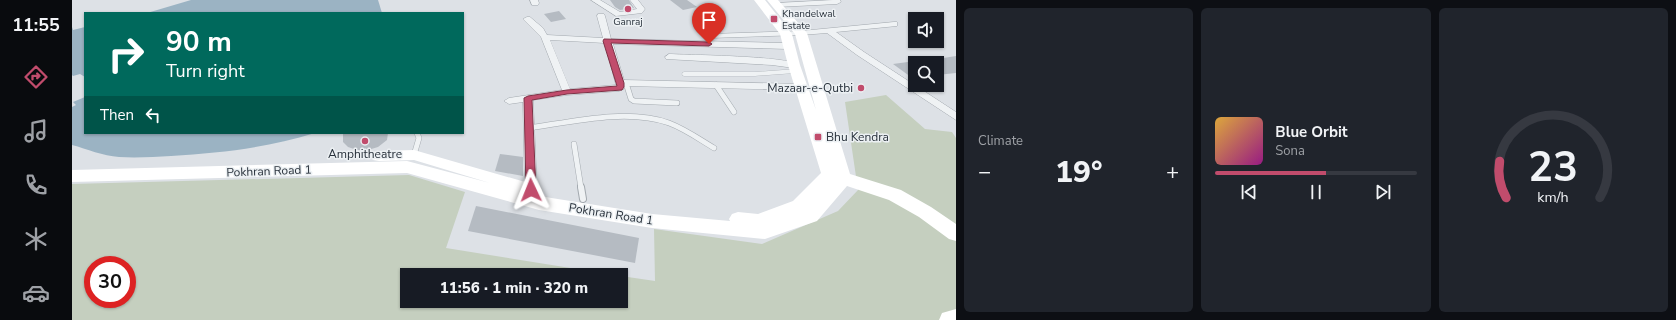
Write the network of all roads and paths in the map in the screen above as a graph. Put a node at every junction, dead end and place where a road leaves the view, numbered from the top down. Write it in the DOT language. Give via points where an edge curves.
graph roads {
  1 [pos="595,0"];
  2 [pos="634,0"];
  3 [pos="759,0"];
  4 [pos="837,2"];
  5 [pos="775,3"];
  6 [pos="601,16"];
  7 [pos="527,19"];
  8 [pos="894,24"];
  9 [pos="830,31"];
  10 [pos="801,33"];
  11 [pos="710,36"];
  12 [pos="545,37"];
  13 [pos="787,40"];
  14 [pos="607,41"];
  15 [pos="669,56"];
  16 [pos="795,68"];
  17 [pos="684,74"];
  18 [pos="623,83"];
  19 [pos="716,85"];
  20 [pos="802,87"];
  21 [pos="567,92"];
  22 [pos="528,98"];
  23 [pos="509,101"];
  24 [pos="677,102"];
  25 [pos="734,112"];
  26 [pos="956,117"];
  27 [pos="529,128"];
  28 [pos="417,134"];
  29 [pos="574,144"];
  30 [pos="714,148"];
  31 [pos="411,161"];
  32 [pos="72,165"];
  33 [pos="72,176"];
  34 [pos="836,177"];
  35 [pos="531,190"];
  36 [pos="583,199"];
  37 [pos="956,234"];
  38 [pos="956,319"];
  39 [pos="950,320"];
  1 -- 2 [label="street" via="618,14 639,11 641,9"];
  3 -- 13 [label="main road"];
  4 -- 5 [label="street"];
  5 -- 10 [label="main road"];
  6 -- 14 [label="street"];
  7 -- 12 [label="street"];
  8 -- 9 [label="street"];
  9 -- 10 [label="street"];
  9 -- 26 [label="street"];
  10 -- 13 [label="street"];
  10 -- 34 [label="main road"];
  11 -- 13 [label="street"];
  12 -- 14 [label="street"];
  12 -- 21 [label="street"];
  13 -- 14 [label="street"];
  13 -- 16 [label="main road"];
  14 -- 18 [label="street"];
  15 -- 16 [label="street" via="772,62"];
  16 -- 17 [label="lane" via="755,74"];
  16 -- 20 [label="main road"];
  18 -- 19 [label="street"];
  18 -- 21 [label="street" via="619,88"];
  18 -- 24 [label="lane" via="630,99 634,101"];
  19 -- 20 [label="street"];
  19 -- 25 [label="lane"];
  20 -- 34 [label="main road"];
  21 -- 22 [label="street"];
  22 -- 23 [label="street"];
  22 -- 27 [label="street"];
  27 -- 30 [label="lane" via="604,118 649,119 670,124"];
  27 -- 35 [label="street"];
  28 -- 31 [label="lane" via="419,138"];
  29 -- 36 [label="lane"];
  31 -- 32 [label="main road, Pokhran Road 1" via="85,167"];
  31 -- 33 [label="main road, Pokhran Road 1"];
  31 -- 34 [label="main road, Pokhran Road 1" via="539,203 652,221 765,232 811,216"];
  31 -- 35 [label="main road, Pokhran Road 1"];
  34 -- 36 [label="main road, Pokhran Road 1" via="799,206 758,221 652,211"];
  34 -- 37 [label="main road" via="895,195"];
  35 -- 36 [label="main road, Pokhran Road 1"];
  38 -- 39 [label="main road"];
}
